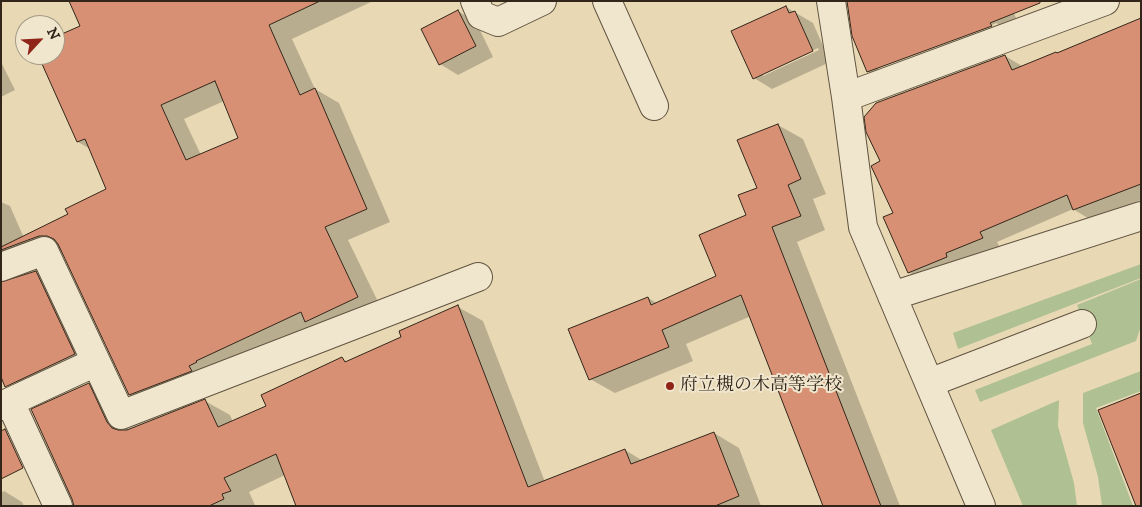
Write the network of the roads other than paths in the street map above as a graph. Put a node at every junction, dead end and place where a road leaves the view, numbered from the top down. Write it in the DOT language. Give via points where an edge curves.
graph roads {
  1 [pos="475,1"];
  2 [pos="542,1"];
  3 [pos="607,1"];
  4 [pos="832,1"];
  5 [pos="1099,2"];
  6 [pos="846,98"];
  7 [pos="654,106"];
  8 [pos="1141,216"];
  9 [pos="1,268"];
  10 [pos="478,277"];
  11 [pos="892,296"];
  12 [pos="1082,324"];
  13 [pos="96,362"];
  14 [pos="929,383"];
  15 [pos="6,404"];
  16 [pos="58,506"];
  17 [pos="981,506"];
  1 -- 2 [label="street" via="481,15 498,22"];
  3 -- 7 [label="street"];
  4 -- 6 [label="street"];
  5 -- 6 [label="street"];
  6 -- 11 [label="street" via="863,227"];
  8 -- 11 [label="street"];
  9 -- 13 [label="street" via="44,251"];
  10 -- 13 [label="street" via="121,415"];
  11 -- 14 [label="street"];
  12 -- 14 [label="street"];
  13 -- 15 [label="street"];
  14 -- 17 [label="street"];
  15 -- 16 [label="street"];
}
